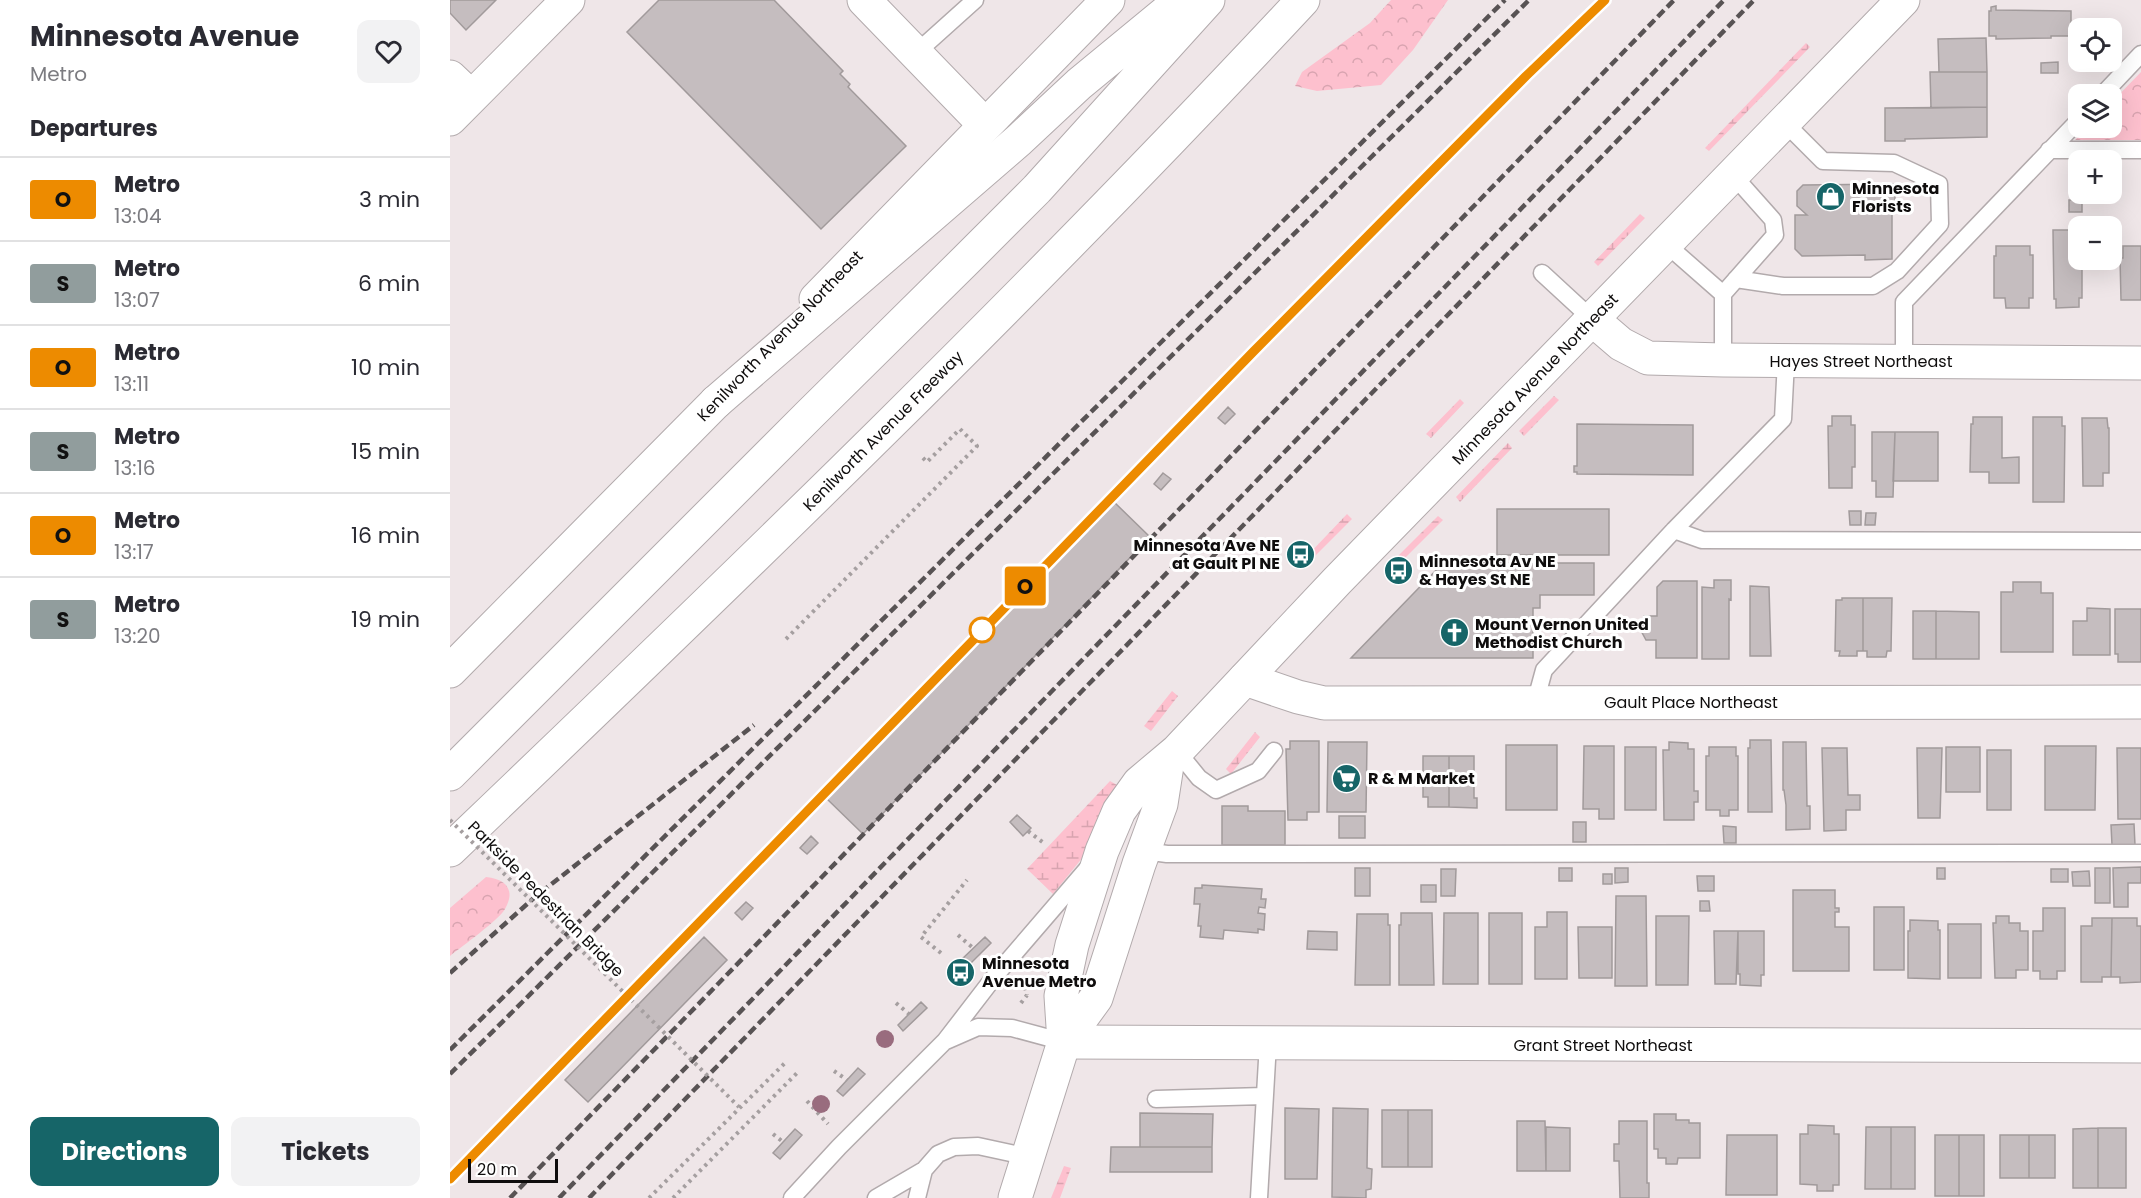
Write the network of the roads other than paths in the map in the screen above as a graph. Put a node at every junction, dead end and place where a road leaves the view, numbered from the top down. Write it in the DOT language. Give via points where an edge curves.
graph roads {
  1 [pos="568,0"];
  2 [pos="864,0"];
  3 [pos="975,0"];
  4 [pos="1108,0"];
  5 [pos="1181,0"];
  6 [pos="1208,0"];
  7 [pos="1303,0"];
  8 [pos="1328,0"];
  9 [pos="1903,0"];
  10 [pos="916,53"];
  11 [pos="2141,54"];
  12 [pos="2112,84"];
  13 [pos="457,98"];
  14 [pos="1208,103"];
  15 [pos="1784,122"];
  16 [pos="985,125"];
  17 [pos="2068,131"];
  18 [pos="2049,150"];
  19 [pos="2141,150"];
  20 [pos="1732,176"];
  21 [pos="1666,244"];
  22 [pos="1542,273"];
  23 [pos="1736,279"];
  24 [pos="1723,294"];
  25 [pos="1593,320"];
  26 [pos="1723,360"];
  27 [pos="1786,361"];
  28 [pos="1904,362"];
  29 [pos="2141,363"];
  30 [pos="716,402"];
  31 [pos="1674,530"];
  32 [pos="2141,541"];
  33 [pos="450,671"];
  34 [pos="1245,679"];
  35 [pos="2141,702"];
  36 [pos="1535,703"];
  37 [pos="1274,751"];
  38 [pos="1172,755"];
  39 [pos="450,774"];
  40 [pos="450,850"];
  41 [pos="1102,851"];
  42 [pos="1144,851"];
  43 [pos="2141,853"];
  44 [pos="945,1041"];
  45 [pos="1064,1042"];
  46 [pos="1268,1043"];
  47 [pos="2141,1046"];
  48 [pos="1264,1096"];
  49 [pos="1156,1099"];
  50 [pos="1029,1157"];
  51 [pos="924,1170"];
  52 [pos="792,1198"];
  53 [pos="876,1198"];
  54 [pos="917,1198"];
  55 [pos="1015,1198"];
  56 [pos="1258,1198"];
  1 -- 13 [label="main road"];
  2 -- 10 [label="main road"];
  3 -- 10 [label="lane"];
  4 -- 16 [label="main road, Kenilworth Avenue Northeast"];
  5 -- 30 [label="main road" via="1079,84"];
  6 -- 39 [label="main road" via="1037,189"];
  7 -- 14 [label="main road, Kenilworth Avenue Freeway"];
  8 -- 14 [label="main road"];
  9 -- 15 [label="main road, Minnesota Avenue Northeast"];
  10 -- 16 [label="main road"];
  11 -- 12 [label="lane"];
  14 -- 40 [label="main road, Kenilworth Avenue Freeway" via="738,575"];
  15 -- 20 [label="main road, Minnesota Avenue Northeast"];
  15 -- 23 [label="lane" via="1823,161 1894,163 1939,184 1940,224 1898,271 1873,286 1783,286"];
  16 -- 30 [label="main road, Kenilworth Avenue Northeast"];
  17 -- 18 [label="lane"];
  18 -- 19 [label="lane"];
  18 -- 28 [label="lane" via="1904,302"];
  20 -- 21 [label="main road, Minnesota Avenue Northeast"];
  20 -- 23 [label="lane" via="1773,220 1774,235"];
  21 -- 24 [label="lane"];
  21 -- 25 [label="main road, Minnesota Avenue Northeast"];
  22 -- 25 [label="lane"];
  23 -- 24 [label="lane"];
  24 -- 26 [label="lane"];
  25 -- 26 [label="main road, Hayes Street Northeast" via="1621,344 1648,358"];
  25 -- 34 [label="main road, Minnesota Avenue Northeast"];
  26 -- 27 [label="main road, Hayes Street Northeast"];
  27 -- 28 [label="main road, Hayes Street Northeast"];
  27 -- 31 [label="lane" via="1783,419"];
  28 -- 29 [label="main road, Hayes Street Northeast"];
  30 -- 33 [label="main road, Kenilworth Avenue Northeast"];
  31 -- 32 [label="lane" via="1702,540"];
  31 -- 36 [label="lane" via="1544,670"];
  34 -- 36 [label="main road, Gault Place Northeast" via="1324,703"];
  34 -- 38 [label="main road, Minnesota Avenue Northeast"];
  35 -- 36 [label="main road, Gault Place Northeast"];
  37 -- 38 [label="lane" via="1258,771 1216,790"];
  38 -- 41 [label="main road, Minnesota Avenue Northeast" via="1139,783 1119,811"];
  38 -- 42 [label="main road, Minnesota Avenue Northeast" via="1161,804"];
  41 -- 44 [label="lane"];
  41 -- 45 [label="main road, Minnesota Avenue Northeast" via="1072,945 1061,996"];
  42 -- 43 [label="lane"];
  42 -- 45 [label="main road, Minnesota Avenue Northeast" via="1095,998"];
  44 -- 45 [label="lane" via="978,1027 1012,1028"];
  44 -- 52 [label="lane"];
  45 -- 46 [label="main road, Grant Street Northeast"];
  45 -- 50 [label="main road, Minnesota Avenue Northeast"];
  46 -- 47 [label="main road, Grant Street Northeast"];
  46 -- 48 [label="lane"];
  48 -- 49 [label="lane"];
  48 -- 56 [label="lane"];
  50 -- 51 [label="lane" via="978,1146 954,1148 938,1154"];
  50 -- 55 [label="main road, Minnesota Avenue Northeast"];
  51 -- 53 [label="lane"];
  51 -- 54 [label="lane"];
}
